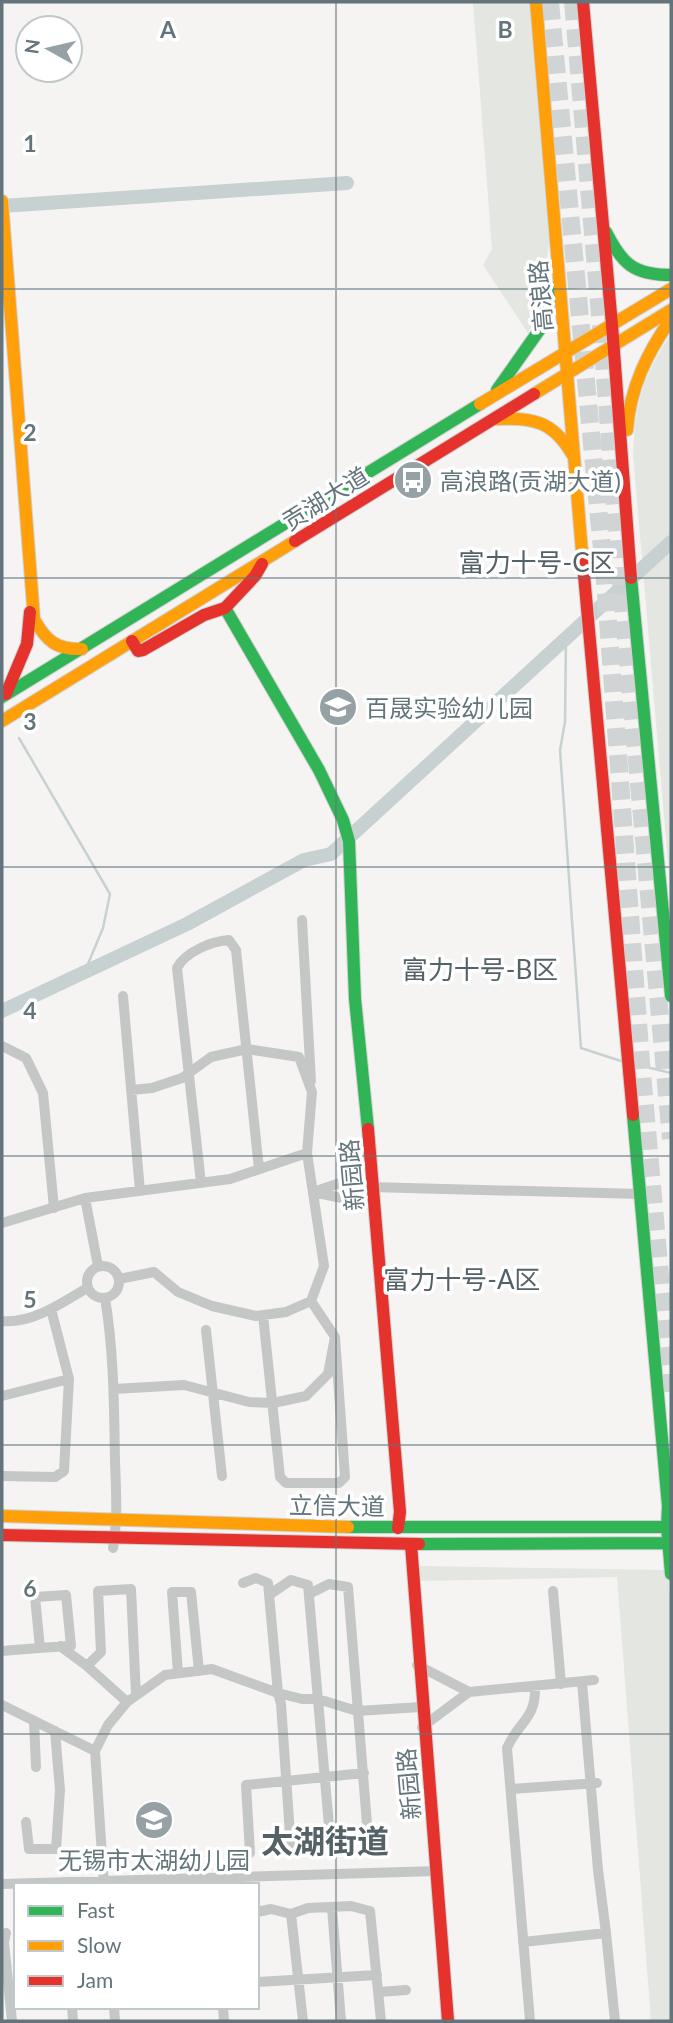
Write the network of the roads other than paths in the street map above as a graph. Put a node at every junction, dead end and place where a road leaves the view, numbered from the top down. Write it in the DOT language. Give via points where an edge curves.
graph roads {
  1 [pos="536,2"];
  2 [pos="583,2"];
  3 [pos="2,201"];
  4 [pos="601,216"];
  5 [pos="2,235"];
  6 [pos="557,254"];
  7 [pos="671,275"];
  8 [pos="671,289"];
  9 [pos="671,310"];
  10 [pos="671,319"];
  11 [pos="612,325"];
  12 [pos="613,344"];
  13 [pos="565,353"];
  14 [pos="568,373"];
  15 [pos="490,398"];
  16 [pos="491,419"];
  17 [pos="574,458"];
  18 [pos="623,476"];
  19 [pos="263,561"];
  20 [pos="224,608"];
  21 [pos="132,641"];
  22 [pos="86,648"];
  23 [pos="4,696"];
  24 [pos="2,721"];
  25 [pos="302,920"];
  26 [pos="123,996"];
  27 [pos="671,996"];
  28 [pos="2,1046"];
  29 [pos="247,1049"];
  30 [pos="190,1073"];
  31 [pos="131,1090"];
  32 [pos="312,1092"];
  33 [pos="307,1153"];
  34 [pos="259,1169"];
  35 [pos="201,1183"];
  36 [pos="372,1187"];
  37 [pos="140,1191"];
  38 [pos="313,1192"];
  39 [pos="640,1194"];
  40 [pos="85,1198"];
  41 [pos="54,1208"];
  42 [pos="2,1223"];
  43 [pos="98,1266"];
  44 [pos="119,1279"];
  45 [pos="87,1289"];
  46 [pos="105,1298"];
  47 [pos="311,1301"];
  48 [pos="51,1309"];
  49 [pos="263,1315"];
  50 [pos="2,1321"];
  51 [pos="206,1330"];
  52 [pos="335,1337"];
  53 [pos="69,1379"];
  54 [pos="114,1390"];
  55 [pos="214,1393"];
  56 [pos="2,1396"];
  57 [pos="273,1402"];
  58 [pos="2,1476"];
  59 [pos="222,1476"];
  60 [pos="2,1517"];
  61 [pos="115,1520"];
  62 [pos="669,1527"];
  63 [pos="396,1528"];
  64 [pos="2,1535"];
  65 [pos="114,1543"];
  66 [pos="670,1543"];
  67 [pos="410,1544"];
  68 [pos="671,1574"];
  69 [pos="243,1583"];
  70 [pos="553,1591"];
  71 [pos="309,1594"];
  72 [pos="269,1595"];
  73 [pos="60,1646"];
  74 [pos="40,1648"];
  75 [pos="2,1651"];
  76 [pos="87,1666"];
  77 [pos="419,1666"];
  78 [pos="199,1671"];
  79 [pos="178,1673"];
  80 [pos="594,1680"];
  81 [pos="582,1682"];
  82 [pos="561,1684"];
  83 [pos="535,1687"];
  84 [pos="469,1692"];
  85 [pos="278,1693"];
  86 [pos="136,1695"];
  87 [pos="318,1699"];
  88 [pos="127,1702"];
  89 [pos="2,1704"];
  90 [pos="421,1707"];
  91 [pos="357,1711"];
  92 [pos="34,1721"];
  93 [pos="423,1726"];
  94 [pos="55,1731"];
  95 [pos="95,1751"];
  96 [pos="36,1767"];
  97 [pos="364,1773"];
  98 [pos="324,1776"];
  99 [pos="286,1781"];
  100 [pos="594,1783"];
  101 [pos="510,1789"];
  102 [pos="26,1822"];
  103 [pos="291,1849"];
  104 [pos="331,1849"];
  105 [pos="369,1849"];
  106 [pos="250,1853"];
  107 [pos="435,1872"];
  108 [pos="103,1883"];
  109 [pos="332,1908"];
  110 [pos="259,1912"];
  111 [pos="291,1914"];
  112 [pos="6,1933"];
  113 [pos="606,1933"];
  114 [pos="523,1942"];
  115 [pos="377,1975"];
  116 [pos="299,1978"];
  117 [pos="337,1978"];
  118 [pos="259,1982"];
  119 [pos="13,1988"];
  120 [pos="406,1990"];
  121 [pos="379,1992"];
  122 [pos="2,1996"];
  123 [pos="12,2021"];
  124 [pos="303,2021"];
  125 [pos="341,2021"];
  126 [pos="381,2021"];
  127 [pos="447,2021"];
  128 [pos="530,2021"];
  129 [pos="615,2021"];
  1 -- 6 [label="main road, 高浪路"];
  2 -- 4 [label="main road"];
  3 -- 22 [label="main road" via="34,619 56,647"];
  4 -- 7 [label="main road" via="622,261 643,273"];
  4 -- 11 [label="main road"];
  5 -- 23 [label="main road" via="30,618 24,654"];
  6 -- 13 [label="main road, 高浪路"];
  6 -- 15 [label="main road" via="555,286 545,322"];
  8 -- 11 [label="main road, 贡湖大道"];
  9 -- 12 [label="main road, 贡湖大道"];
  10 -- 18 [label="main road" via="650,351 632,394"];
  11 -- 12 [label="main road"];
  11 -- 13 [label="main road, 贡湖大道"];
  12 -- 14 [label="main road, 贡湖大道"];
  12 -- 18 [label="main road"];
  13 -- 14 [label="main road, 高浪路"];
  13 -- 15 [label="main road, 贡湖大道"];
  14 -- 16 [label="main road, 贡湖大道"];
  14 -- 17 [label="main road, 高浪路"];
  15 -- 22 [label="main road, 贡湖大道"];
  16 -- 17 [label="main road" via="539,421 567,443"];
  16 -- 19 [label="main road, 贡湖大道"];
  17 -- 39 [label="main road, 高浪路"];
  18 -- 27 [label="main road"];
  19 -- 20 [label="main road"];
  19 -- 21 [label="main road, 贡湖大道"];
  20 -- 21 [label="main road" via="204,614 143,650"];
  20 -- 36 [label="main road, 新园路" via="342,820 350,864 353,999"];
  21 -- 24 [label="main road, 贡湖大道"];
  22 -- 23 [label="main road, 贡湖大道"];
  25 -- 32 [label="street"];
  26 -- 31 [label="street"];
  28 -- 41 [label="street" via="26,1058 43,1093"];
  29 -- 30 [label="street" via="211,1057"];
  29 -- 30 [label="street" via="236,950 229,940 216,940 180,961 177,968"];
  29 -- 32 [label="street" via="299,1056"];
  29 -- 34 [label="street"];
  30 -- 31 [label="street" via="152,1088"];
  30 -- 35 [label="street"];
  31 -- 37 [label="street"];
  32 -- 33 [label="street"];
  33 -- 34 [label="street"];
  33 -- 38 [label="street"];
  34 -- 35 [label="street"];
  35 -- 37 [label="street"];
  36 -- 38 [label="street" via="349,1180"];
  36 -- 38 [label="street" via="351,1200"];
  36 -- 39 [label="street"];
  36 -- 63 [label="main road, 新园路" via="400,1512"];
  37 -- 40 [label="street"];
  38 -- 47 [label="street" via="324,1266"];
  39 -- 62 [label="main road, 高浪路"];
  40 -- 41 [label="street"];
  40 -- 43 [label="street"];
  41 -- 42 [label="street"];
  43 -- 44 [label="street" via="110,1267"];
  43 -- 45 [label="street" via="89,1272"];
  44 -- 46 [label="street" via="114,1294"];
  44 -- 49 [label="street" via="154,1272 178,1292"];
  45 -- 46 [label="street" via="95,1297"];
  45 -- 48 [label="street"];
  46 -- 54 [label="street"];
  47 -- 49 [label="street" via="286,1312"];
  47 -- 52 [label="street"];
  48 -- 50 [label="street" via="14,1322"];
  48 -- 53 [label="street"];
  49 -- 57 [label="street"];
  51 -- 55 [label="street"];
  52 -- 57 [label="street" via="328,1374 306,1396"];
  52 -- 57 [label="street" via="345,1477 339,1483 286,1483 280,1477"];
  53 -- 56 [label="street"];
  53 -- 58 [label="street" via="64,1471 55,1477"];
  54 -- 55 [label="street" via="184,1385"];
  54 -- 61 [label="street"];
  55 -- 57 [label="street" via="249,1402"];
  55 -- 59 [label="street"];
  60 -- 61 [label="main road, 立信大道"];
  61 -- 63 [label="main road, 立信大道"];
  61 -- 65 [label="street"];
  62 -- 63 [label="main road, 立信大道"];
  62 -- 66 [label="main road, 高浪路"];
  64 -- 65 [label="main road, 立信大道"];
  65 -- 67 [label="main road, 立信大道"];
  66 -- 67 [label="main road, 立信大道"];
  66 -- 68 [label="main road, 高浪路"];
  67 -- 77 [label="main road, 新园路"];
  69 -- 72 [label="street" via="256,1578 268,1583"];
  70 -- 82 [label="street"];
  71 -- 72 [label="street" via="308,1584 291,1580"];
  71 -- 87 [label="street"];
  71 -- 91 [label="street" via="329,1584 348,1587"];
  72 -- 85 [label="street"];
  73 -- 74 [label="street"];
  73 -- 74 [label="street" via="71,1646 66,1595 35,1597"];
  73 -- 76 [label="street"];
  74 -- 75 [label="street"];
  76 -- 86 [label="street" via="101,1652 97,1591 131,1590"];
  76 -- 88 [label="street"];
  77 -- 84 [label="street"];
  77 -- 90 [label="main road, 新园路"];
  77 -- 93 [label="main road, 新园路"];
  78 -- 79 [label="street"];
  78 -- 79 [label="street" via="191,1592 172,1592"];
  78 -- 85 [label="street" via="212,1669"];
  79 -- 86 [label="street" via="165,1675"];
  80 -- 81 [label="street"];
  81 -- 82 [label="street"];
  81 -- 100 [label="street"];
  82 -- 83 [label="street"];
  83 -- 84 [label="street"];
  83 -- 101 [label="street" via="533,1710 507,1748"];
  84 -- 93 [label="street"];
  85 -- 87 [label="street"];
  85 -- 99 [label="street"];
  86 -- 88 [label="street"];
  87 -- 91 [label="street"];
  87 -- 98 [label="street"];
  88 -- 95 [label="street"];
  89 -- 92 [label="street"];
  90 -- 91 [label="street"];
  90 -- 93 [label="main road, 新园路"];
  91 -- 97 [label="street"];
  92 -- 94 [label="street"];
  92 -- 96 [label="street"];
  93 -- 107 [label="main road, 新园路"];
  94 -- 95 [label="street"];
  94 -- 102 [label="street" via="60,1790 56,1849 29,1849"];
  95 -- 108 [label="street"];
  97 -- 98 [label="street"];
  97 -- 105 [label="street"];
  98 -- 99 [label="street"];
  98 -- 104 [label="street"];
  99 -- 103 [label="street"];
  99 -- 106 [label="street" via="246,1785"];
  100 -- 101 [label="street"];
  100 -- 113 [label="street"];
  101 -- 114 [label="street"];
  107 -- 108 [label="street"];
  107 -- 127 [label="main road, 新园路"];
  109 -- 111 [label="street"];
  109 -- 115 [label="street" via="370,1911"];
  109 -- 117 [label="street"];
  110 -- 111 [label="street"];
  111 -- 116 [label="street"];
  112 -- 119 [label="street"];
  113 -- 114 [label="street"];
  113 -- 129 [label="street"];
  114 -- 128 [label="street"];
  115 -- 117 [label="street"];
  115 -- 121 [label="street"];
  116 -- 117 [label="street"];
  116 -- 118 [label="street"];
  116 -- 124 [label="street"];
  117 -- 125 [label="street"];
  119 -- 122 [label="street"];
  119 -- 123 [label="street"];
  120 -- 121 [label="street"];
  121 -- 126 [label="street"];
}
